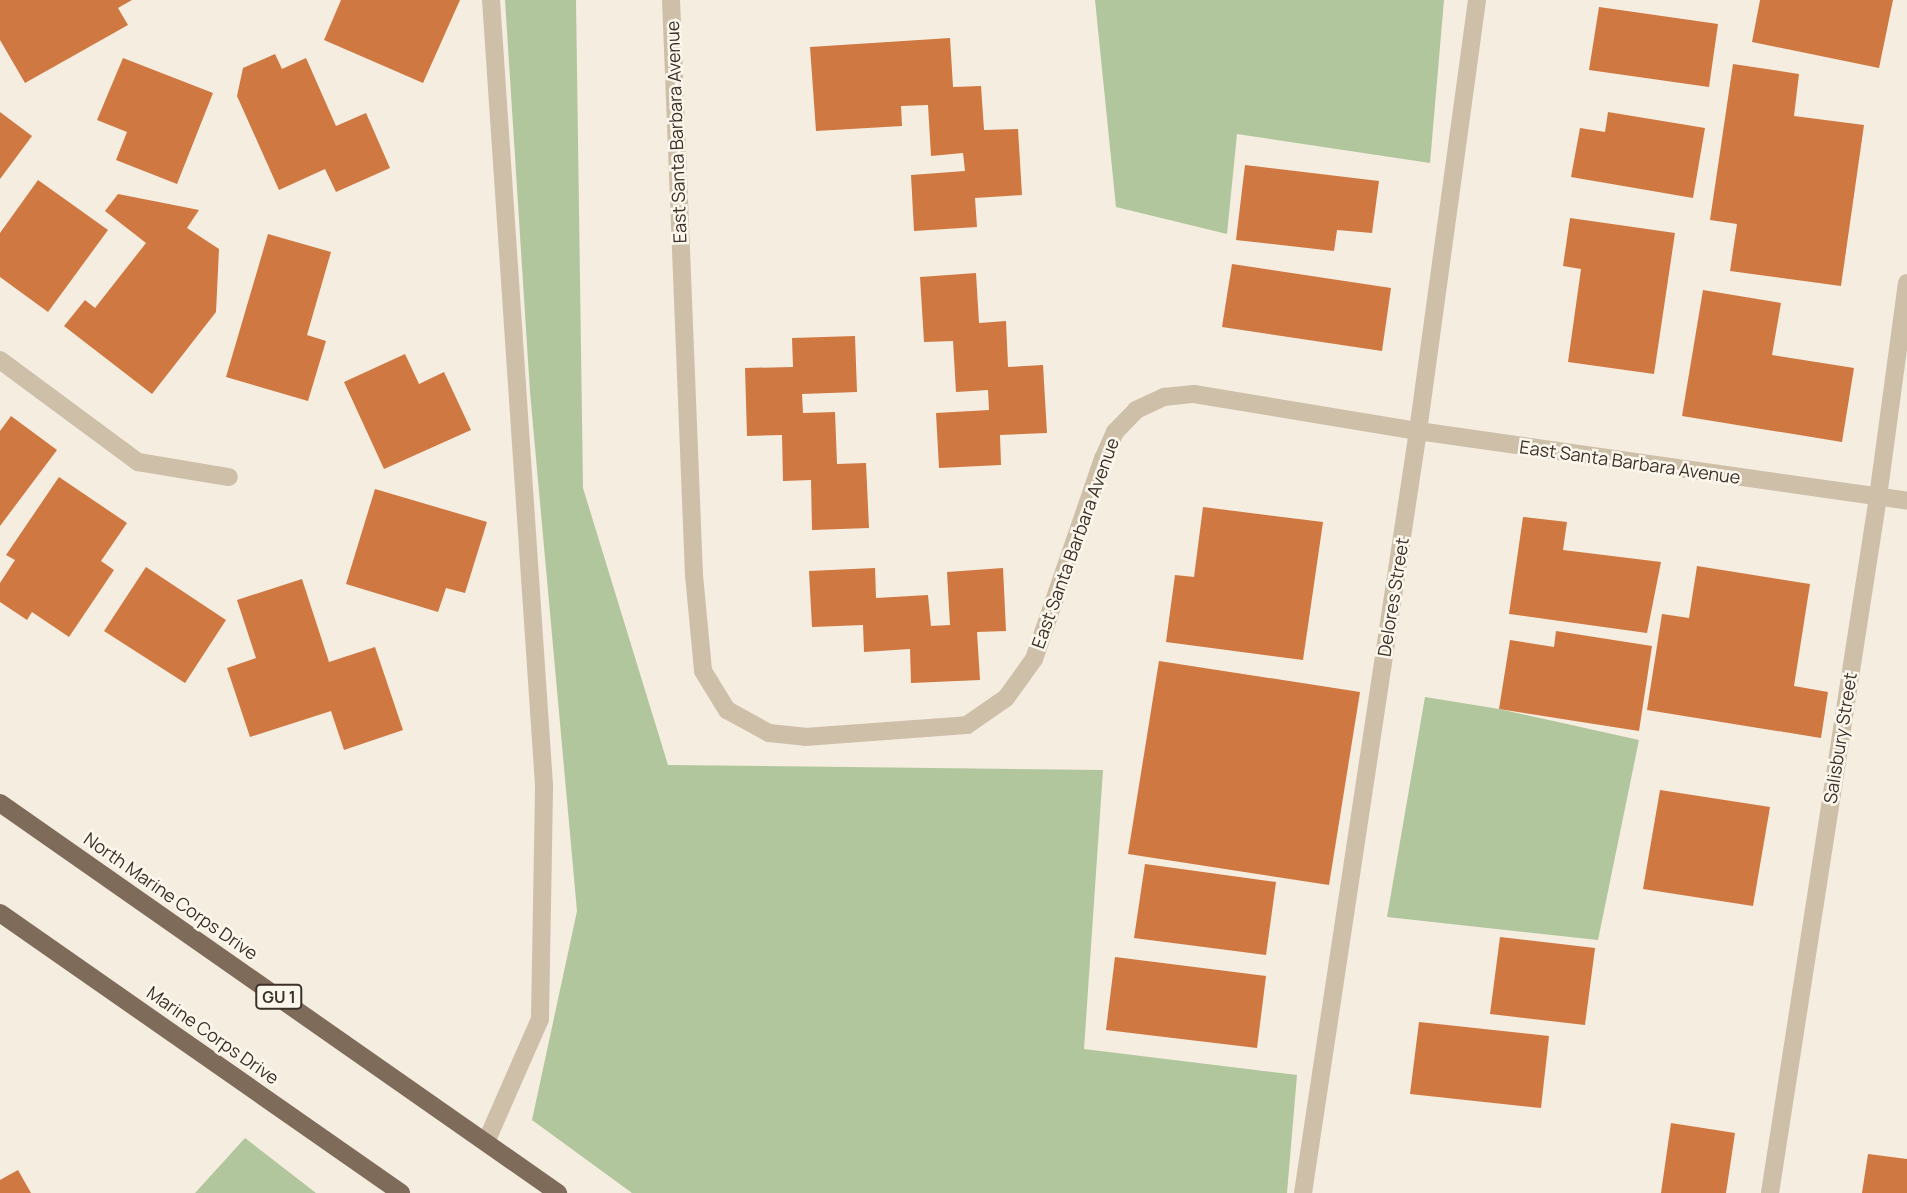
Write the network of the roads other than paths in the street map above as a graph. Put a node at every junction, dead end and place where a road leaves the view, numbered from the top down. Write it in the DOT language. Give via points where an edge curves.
graph roads {
  1 [pos="491,0"];
  2 [pos="671,0"];
  3 [pos="1478,0"];
  4 [pos="1907,283"];
  5 [pos="0,360"];
  6 [pos="1418,431"];
  7 [pos="229,477"];
  8 [pos="1878,497"];
  9 [pos="1907,501"];
  10 [pos="0,803"];
  11 [pos="0,913"];
  12 [pos="486,1142"];
  13 [pos="401,1193"];
  14 [pos="558,1193"];
  15 [pos="1303,1193"];
  16 [pos="1770,1193"];
  1 -- 12 [label="street" via="544,785 540,1019"];
  2 -- 6 [label="street, East Santa Barbara Avenue" via="694,575 703,671 727,710 769,733 805,737 967,725 1006,698 1034,659 1115,432 1136,410 1164,397 1194,394"];
  3 -- 6 [label="street, Delores Street"];
  4 -- 8 [label="street, Salisbury Street"];
  5 -- 7 [label="street" via="138,462"];
  6 -- 8 [label="street, East Santa Barbara Avenue"];
  6 -- 15 [label="street, Delores Street"];
  8 -- 9 [label="street, East Santa Barbara Avenue"];
  8 -- 16 [label="street, Salisbury Street"];
  10 -- 12 [label="main road, North Marine Corps Drive / GU 1"];
  11 -- 13 [label="main road, Marine Corps Drive"];
  12 -- 14 [label="main road, North Marine Corps Drive / GU 1"];
}
